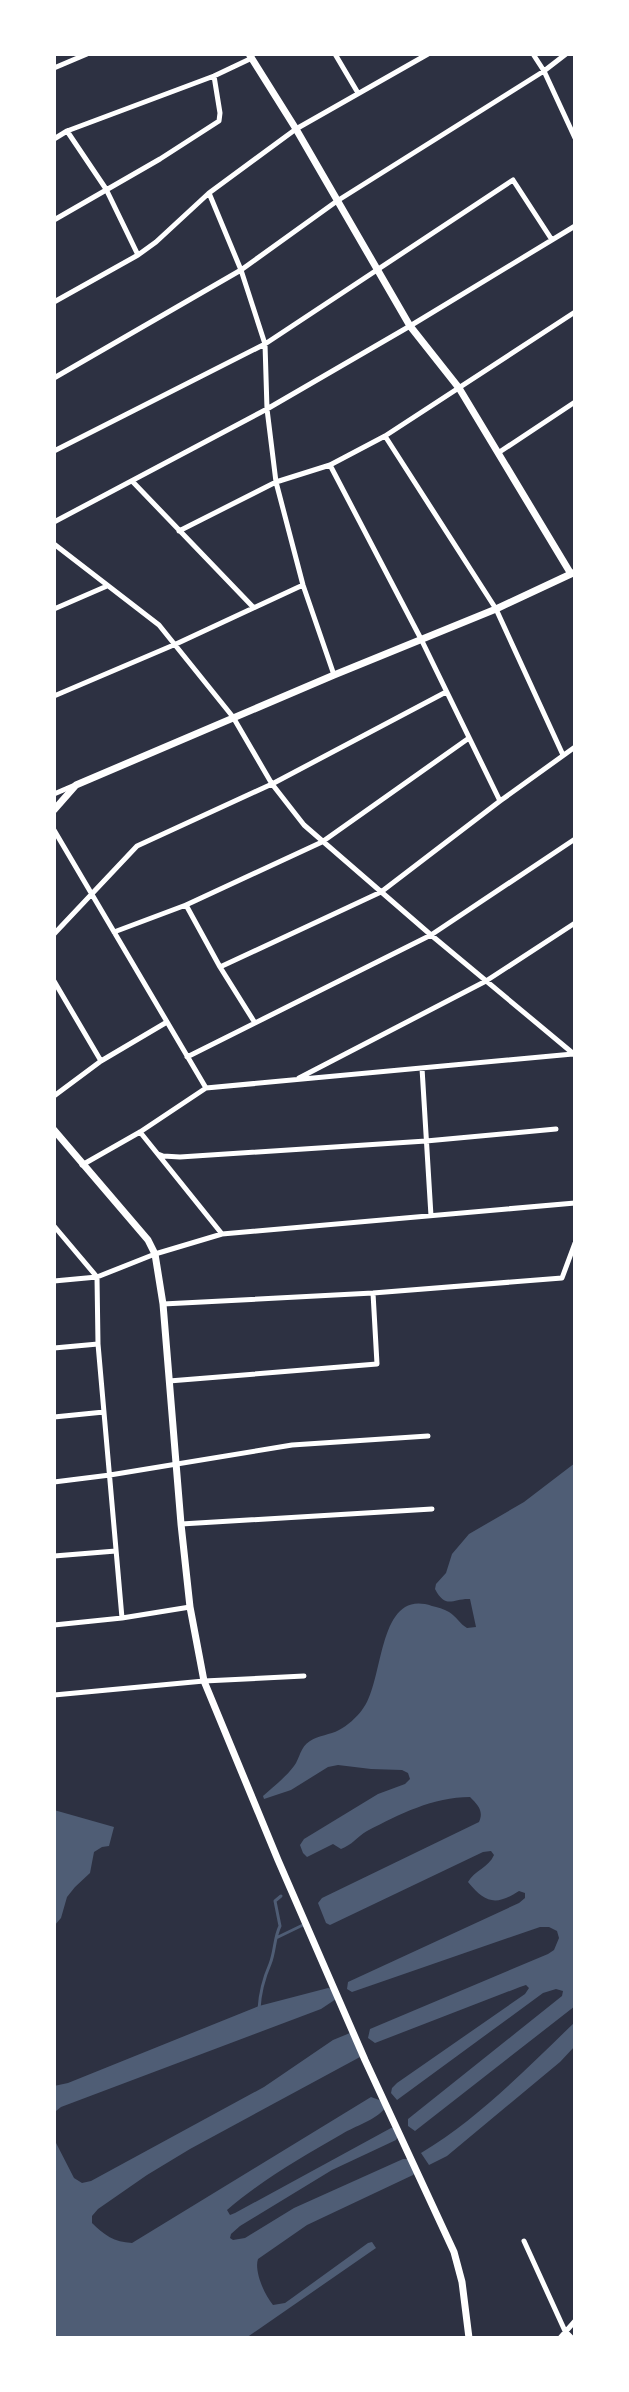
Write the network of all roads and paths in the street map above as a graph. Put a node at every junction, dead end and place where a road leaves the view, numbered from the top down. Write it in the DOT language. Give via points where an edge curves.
graph roads {
  1 [pos="87,54"];
  2 [pos="335,54"];
  3 [pos="428,54"];
  4 [pos="533,54"];
  5 [pos="566,54"];
  6 [pos="250,56"];
  7 [pos="54,68"];
  8 [pos="544,71"];
  9 [pos="214,76"];
  10 [pos="358,93"];
  11 [pos="296,129"];
  12 [pos="67,131"];
  13 [pos="575,138"];
  14 [pos="54,139"];
  15 [pos="106,189"];
  16 [pos="209,193"];
  17 [pos="337,201"];
  18 [pos="54,220"];
  19 [pos="575,226"];
  20 [pos="552,240"];
  21 [pos="138,255"];
  22 [pos="378,269"];
  23 [pos="241,270"];
  24 [pos="54,302"];
  25 [pos="575,312"];
  26 [pos="410,326"];
  27 [pos="265,344"];
  28 [pos="54,378"];
  29 [pos="459,388"];
  30 [pos="575,402"];
  31 [pos="267,409"];
  32 [pos="385,436"];
  33 [pos="54,451"];
  34 [pos="498,453"];
  35 [pos="330,465"];
  36 [pos="132,481"];
  37 [pos="276,482"];
  38 [pos="54,522"];
  39 [pos="179,531"];
  40 [pos="54,544"];
  41 [pos="574,576"];
  42 [pos="303,585"];
  43 [pos="108,586"];
  44 [pos="254,607"];
  45 [pos="54,609"];
  46 [pos="496,609"];
  47 [pos="421,639"];
  48 [pos="176,644"];
  49 [pos="334,675"];
  50 [pos="446,692"];
  51 [pos="54,696"];
  52 [pos="233,717"];
  53 [pos="469,738"];
  54 [pos="575,747"];
  55 [pos="563,755"];
  56 [pos="272,784"];
  57 [pos="76,785"];
  58 [pos="54,794"];
  59 [pos="500,801"];
  60 [pos="54,810"];
  61 [pos="54,830"];
  62 [pos="575,839"];
  63 [pos="322,842"];
  64 [pos="381,892"];
  65 [pos="92,894"];
  66 [pos="186,905"];
  67 [pos="575,923"];
  68 [pos="114,932"];
  69 [pos="54,934"];
  70 [pos="431,935"];
  71 [pos="220,967"];
  72 [pos="54,981"];
  73 [pos="486,981"];
  74 [pos="167,1022"];
  75 [pos="255,1023"];
  76 [pos="574,1054"];
  77 [pos="187,1057"];
  78 [pos="101,1061"];
  79 [pos="422,1068"];
  80 [pos="294,1080"];
  81 [pos="206,1088"];
  82 [pos="54,1096"];
  83 [pos="556,1129"];
  84 [pos="54,1130"];
  85 [pos="140,1132"];
  86 [pos="426,1141"];
  87 [pos="158,1154"];
  88 [pos="82,1165"];
  89 [pos="575,1203"];
  90 [pos="431,1216"];
  91 [pos="54,1226"];
  92 [pos="222,1234"];
  93 [pos="575,1243"];
  94 [pos="155,1254"];
  95 [pos="97,1277"];
  96 [pos="54,1281"];
  97 [pos="373,1293"];
  98 [pos="163,1304"];
  99 [pos="98,1344"];
  100 [pos="54,1348"];
  101 [pos="169,1381"];
  102 [pos="104,1412"];
  103 [pos="54,1417"];
  104 [pos="428,1436"];
  105 [pos="177,1464"];
  106 [pos="110,1475"];
  107 [pos="54,1482"];
  108 [pos="432,1509"];
  109 [pos="181,1524"];
  110 [pos="116,1551"];
  111 [pos="54,1556"];
  112 [pos="190,1607"];
  113 [pos="122,1618"];
  114 [pos="54,1625"];
  115 [pos="304,1676"];
  116 [pos="204,1681"];
  117 [pos="54,1695"];
  118 [pos="524,2241"];
  119 [pos="575,2321"];
  120 [pos="565,2331"];
  121 [pos="469,2338"];
  122 [pos="560,2338"];
  123 [pos="572,2338"];
  1 -- 7 [label="street"];
  2 -- 10 [label="street"];
  3 -- 10 [label="street"];
  4 -- 8 [label="street"];
  5 -- 8 [label="street"];
  6 -- 9 [label="street"];
  6 -- 11 [label="street"];
  8 -- 13 [label="street"];
  8 -- 17 [label="street"];
  9 -- 12 [label="street"];
  9 -- 15 [label="street" via="219,121"];
  10 -- 11 [label="street"];
  11 -- 16 [label="street"];
  11 -- 17 [label="street"];
  12 -- 14 [label="street"];
  12 -- 15 [label="street"];
  15 -- 18 [label="street"];
  15 -- 21 [label="street"];
  16 -- 21 [label="street"];
  16 -- 23 [label="street"];
  17 -- 22 [label="street"];
  17 -- 23 [label="street"];
  19 -- 20 [label="street"];
  20 -- 22 [label="street" via="513,180"];
  20 -- 26 [label="street"];
  21 -- 24 [label="street"];
  22 -- 26 [label="street"];
  22 -- 27 [label="street"];
  23 -- 27 [label="street"];
  23 -- 28 [label="street"];
  25 -- 29 [label="street"];
  26 -- 29 [label="street"];
  26 -- 31 [label="street"];
  27 -- 31 [label="street"];
  27 -- 33 [label="street"];
  29 -- 32 [label="street"];
  29 -- 34 [label="street"];
  30 -- 34 [label="street"];
  31 -- 36 [label="street"];
  31 -- 37 [label="street"];
  32 -- 35 [label="street"];
  32 -- 46 [label="street"];
  34 -- 41 [label="street"];
  35 -- 37 [label="street"];
  35 -- 47 [label="street"];
  36 -- 38 [label="street"];
  36 -- 39 [label="street"];
  37 -- 39 [label="street"];
  37 -- 42 [label="street"];
  39 -- 44 [label="street"];
  40 -- 43 [label="street"];
  41 -- 46 [label="street"];
  42 -- 44 [label="street"];
  42 -- 49 [label="street"];
  43 -- 45 [label="street"];
  43 -- 48 [label="street"];
  44 -- 48 [label="street"];
  46 -- 47 [label="street"];
  46 -- 55 [label="street"];
  47 -- 49 [label="street"];
  47 -- 50 [label="street"];
  48 -- 51 [label="street"];
  48 -- 52 [label="street"];
  49 -- 52 [label="street"];
  50 -- 53 [label="street"];
  50 -- 56 [label="street"];
  52 -- 56 [label="street"];
  52 -- 57 [label="street"];
  53 -- 59 [label="street"];
  53 -- 63 [label="street"];
  54 -- 55 [label="street"];
  55 -- 59 [label="street"];
  56 -- 63 [label="street"];
  56 -- 65 [label="street" via="137,846"];
  57 -- 58 [label="street"];
  57 -- 60 [label="street"];
  59 -- 64 [label="street"];
  61 -- 65 [label="street"];
  62 -- 70 [label="street"];
  63 -- 64 [label="street"];
  63 -- 66 [label="street"];
  64 -- 70 [label="street"];
  64 -- 71 [label="street"];
  65 -- 68 [label="street"];
  65 -- 69 [label="street"];
  66 -- 68 [label="street"];
  66 -- 71 [label="street"];
  67 -- 73 [label="street"];
  68 -- 74 [label="street"];
  70 -- 73 [label="street"];
  70 -- 75 [label="street"];
  71 -- 75 [label="street"];
  72 -- 78 [label="street"];
  73 -- 76 [label="street"];
  73 -- 80 [label="street"];
  74 -- 77 [label="street"];
  74 -- 78 [label="street"];
  75 -- 77 [label="street"];
  76 -- 79 [label="street"];
  77 -- 81 [label="street"];
  78 -- 82 [label="street"];
  79 -- 80 [label="street"];
  79 -- 86 [label="street"];
  80 -- 81 [label="street"];
  81 -- 85 [label="street"];
  83 -- 86 [label="street"];
  84 -- 88 [label="street"];
  85 -- 87 [label="street"];
  85 -- 88 [label="street"];
  86 -- 87 [label="street" via="180,1157"];
  86 -- 90 [label="street"];
  87 -- 92 [label="street"];
  88 -- 94 [label="street"];
  89 -- 90 [label="street"];
  90 -- 92 [label="street"];
  91 -- 95 [label="street"];
  92 -- 94 [label="street"];
  93 -- 97 [label="street" via="562,1278"];
  94 -- 95 [label="street"];
  94 -- 98 [label="street"];
  95 -- 96 [label="street"];
  95 -- 99 [label="street"];
  97 -- 98 [label="street"];
  97 -- 101 [label="street" via="377,1364"];
  98 -- 101 [label="street"];
  99 -- 100 [label="street"];
  99 -- 102 [label="street"];
  101 -- 105 [label="street"];
  102 -- 103 [label="street"];
  102 -- 106 [label="street"];
  104 -- 105 [label="street" via="292,1445"];
  105 -- 106 [label="street"];
  105 -- 109 [label="street"];
  106 -- 107 [label="street"];
  106 -- 110 [label="street"];
  108 -- 109 [label="street"];
  109 -- 112 [label="street"];
  110 -- 111 [label="street"];
  110 -- 113 [label="street"];
  112 -- 113 [label="street"];
  112 -- 116 [label="street"];
  113 -- 114 [label="street"];
  115 -- 116 [label="street"];
  116 -- 117 [label="street"];
  116 -- 121 [label="street" via="365,2060 454,2252"];
  118 -- 120 [label="street"];
  119 -- 120 [label="street"];
  120 -- 122 [label="street"];
  120 -- 123 [label="street"];
}
